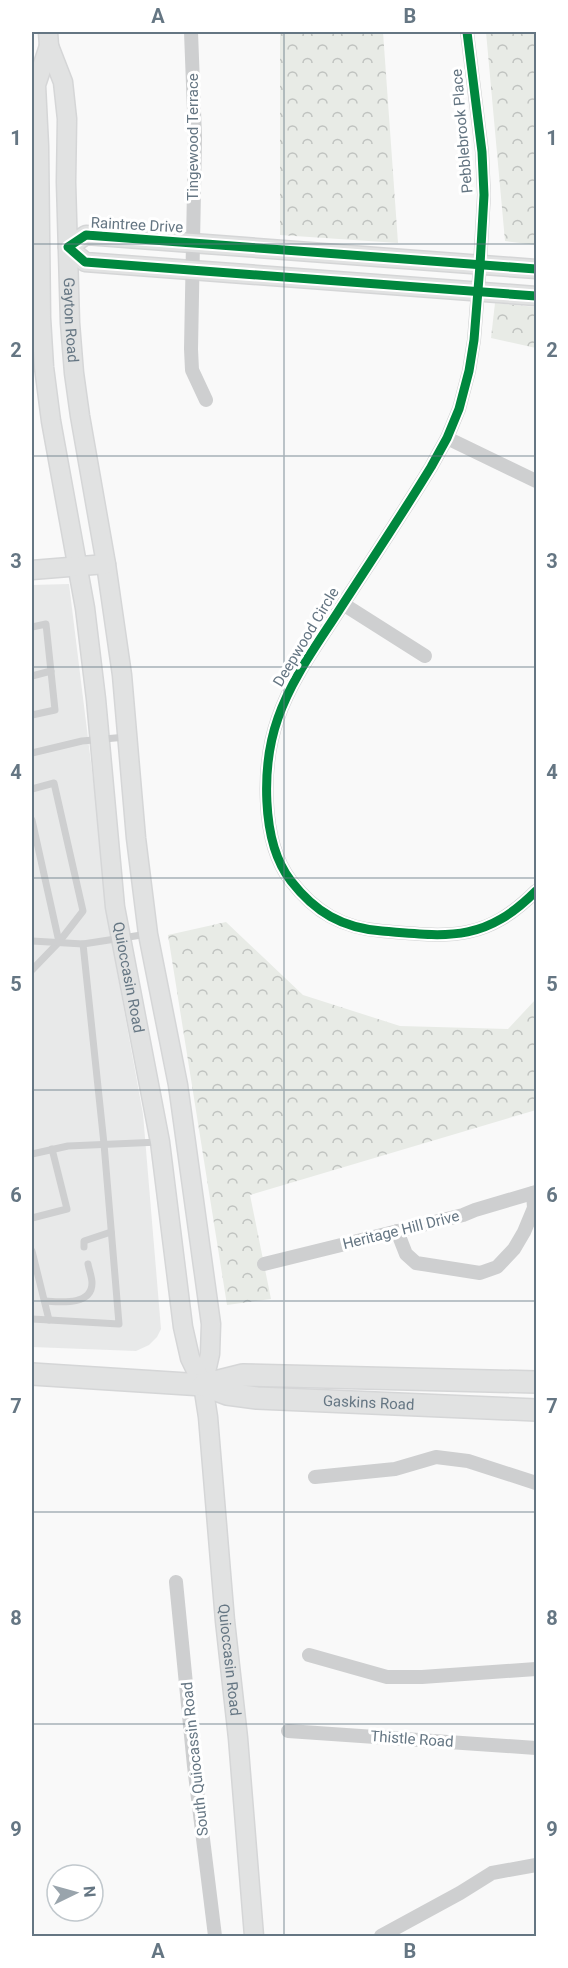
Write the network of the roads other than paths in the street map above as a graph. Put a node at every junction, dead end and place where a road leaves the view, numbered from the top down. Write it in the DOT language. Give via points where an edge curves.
graph roads {
  1 [pos="190,32"];
  2 [pos="467,32"];
  3 [pos="48,39"];
  4 [pos="193,243"];
  5 [pos="36,245"];
  6 [pos="68,247"];
  7 [pos="480,265"];
  8 [pos="537,269"];
  9 [pos="193,270"];
  10 [pos="478,292"];
  11 [pos="537,296"];
  12 [pos="206,400"];
  13 [pos="447,438"];
  14 [pos="537,481"];
  15 [pos="106,564"];
  16 [pos="77,566"];
  17 [pos="32,570"];
  18 [pos="343,604"];
  19 [pos="32,627"];
  20 [pos="425,656"];
  21 [pos="51,671"];
  22 [pos="32,676"];
  23 [pos="32,715"];
  24 [pos="127,736"];
  25 [pos="100,740"];
  26 [pos="32,753"];
  27 [pos="32,789"];
  28 [pos="32,820"];
  29 [pos="537,891"];
  30 [pos="148,934"];
  31 [pos="121,938"];
  32 [pos="32,941"];
  33 [pos="59,942"];
  34 [pos="83,944"];
  35 [pos="32,970"];
  36 [pos="160,1142"];
  37 [pos="104,1144"];
  38 [pos="52,1149"];
  39 [pos="32,1154"];
  40 [pos="535,1193"];
  41 [pos="32,1218"];
  42 [pos="397,1231"];
  43 [pos="111,1232"];
  44 [pos="84,1247"];
  45 [pos="32,1251"];
  46 [pos="88,1264"];
  47 [pos="264,1264"];
  48 [pos="45,1301"];
  49 [pos="32,1319"];
  50 [pos="50,1320"];
  51 [pos="32,1374"];
  52 [pos="537,1383"];
  53 [pos="203,1385"];
  54 [pos="537,1410"];
  55 [pos="315,1477"];
  56 [pos="537,1483"];
  57 [pos="176,1582"];
  58 [pos="309,1655"];
  59 [pos="537,1669"];
  60 [pos="288,1731"];
  61 [pos="537,1748"];
  62 [pos="537,1865"];
  63 [pos="216,1936"];
  64 [pos="254,1936"];
  65 [pos="381,1936"];
  1 -- 4 [label="street, Tingewood Terrace" via="195,137"];
  2 -- 7 [label="street, Pebblebrook Place" via="482,152"];
  3 -- 5 [label="main road, Gayton Road" via="36,85"];
  3 -- 6 [label="main road, Gayton Road" via="63,82 67,119"];
  4 -- 6 [label="main road, Raintree Drive" via="86,235"];
  4 -- 7 [label="main road, Raintree Drive"];
  4 -- 9 [label="street, Tingewood Terrace"];
  5 -- 6 [label="main road"];
  5 -- 16 [label="main road, Gayton Road" via="44,367"];
  6 -- 9 [label="main road" via="85,262"];
  6 -- 15 [label="main road, Gayton Road" via="74,373"];
  7 -- 8 [label="main road, Raintree Drive"];
  7 -- 10 [label="street, Deepwood Circle"];
  9 -- 10 [label="main road"];
  9 -- 12 [label="street, Tingewood Terrace" via="192,370"];
  10 -- 11 [label="main road"];
  10 -- 13 [label="street, Deepwood Circle" via="469,370"];
  13 -- 14 [label="street"];
  13 -- 18 [label="street, Deepwood Circle"];
  15 -- 16 [label="main road"];
  15 -- 24 [label="main road, Quioccasin Road"];
  16 -- 17 [label="main road"];
  16 -- 25 [label="main road, Quioccasin Road"];
  18 -- 20 [label="street"];
  18 -- 29 [label="street, Deepwood Circle" via="296,677 270,748 269,823 285,873 317,909 346,924 416,934 461,934 490,926"];
  19 -- 21 [label="lane" via="46,624"];
  21 -- 22 [label="lane"];
  21 -- 23 [label="lane" via="55,710"];
  24 -- 25 [label="lane"];
  24 -- 30 [label="main road, Quioccasin Road"];
  25 -- 26 [label="lane"];
  25 -- 31 [label="main road, Quioccasin Road"];
  27 -- 33 [label="lane" via="54,783 83,911"];
  28 -- 33 [label="lane"];
  30 -- 31 [label="lane"];
  30 -- 53 [label="main road, Quioccasin Road" via="178,1085 211,1324"];
  31 -- 34 [label="lane"];
  31 -- 36 [label="main road, Quioccasin Road"];
  32 -- 33 [label="lane"];
  33 -- 34 [label="lane"];
  33 -- 35 [label="lane"];
  34 -- 37 [label="lane"];
  36 -- 37 [label="lane"];
  36 -- 53 [label="main road, Quioccasin Road" via="183,1327 190,1358"];
  37 -- 38 [label="lane"];
  37 -- 43 [label="lane"];
  38 -- 39 [label="lane"];
  38 -- 41 [label="lane" via="67,1209"];
  40 -- 42 [label="street, Heritage Hill Drive"];
  40 -- 42 [label="street" via="534,1208 514,1249 497,1267 480,1273 416,1263 406,1254"];
  42 -- 47 [label="street, Heritage Hill Drive"];
  43 -- 44 [label="lane" via="84,1241"];
  43 -- 50 [label="lane" via="119,1324"];
  45 -- 48 [label="lane"];
  46 -- 48 [label="lane" via="93,1284 88,1295 76,1302"];
  48 -- 50 [label="lane"];
  49 -- 50 [label="lane"];
  51 -- 53 [label="main road, Gaskins Road"];
  52 -- 53 [label="main road, Gaskins Road" via="243,1375"];
  53 -- 54 [label="main road, Gaskins Road" via="226,1394 257,1398"];
  53 -- 64 [label="main road, Quioccasin Road"];
  55 -- 56 [label="street" via="395,1469 436,1457 468,1461"];
  57 -- 63 [label="street, South Quiocassin Road"];
  58 -- 59 [label="street" via="387,1677"];
  60 -- 61 [label="street, Thistle Road"];
  62 -- 65 [label="street" via="492,1873"];
}
